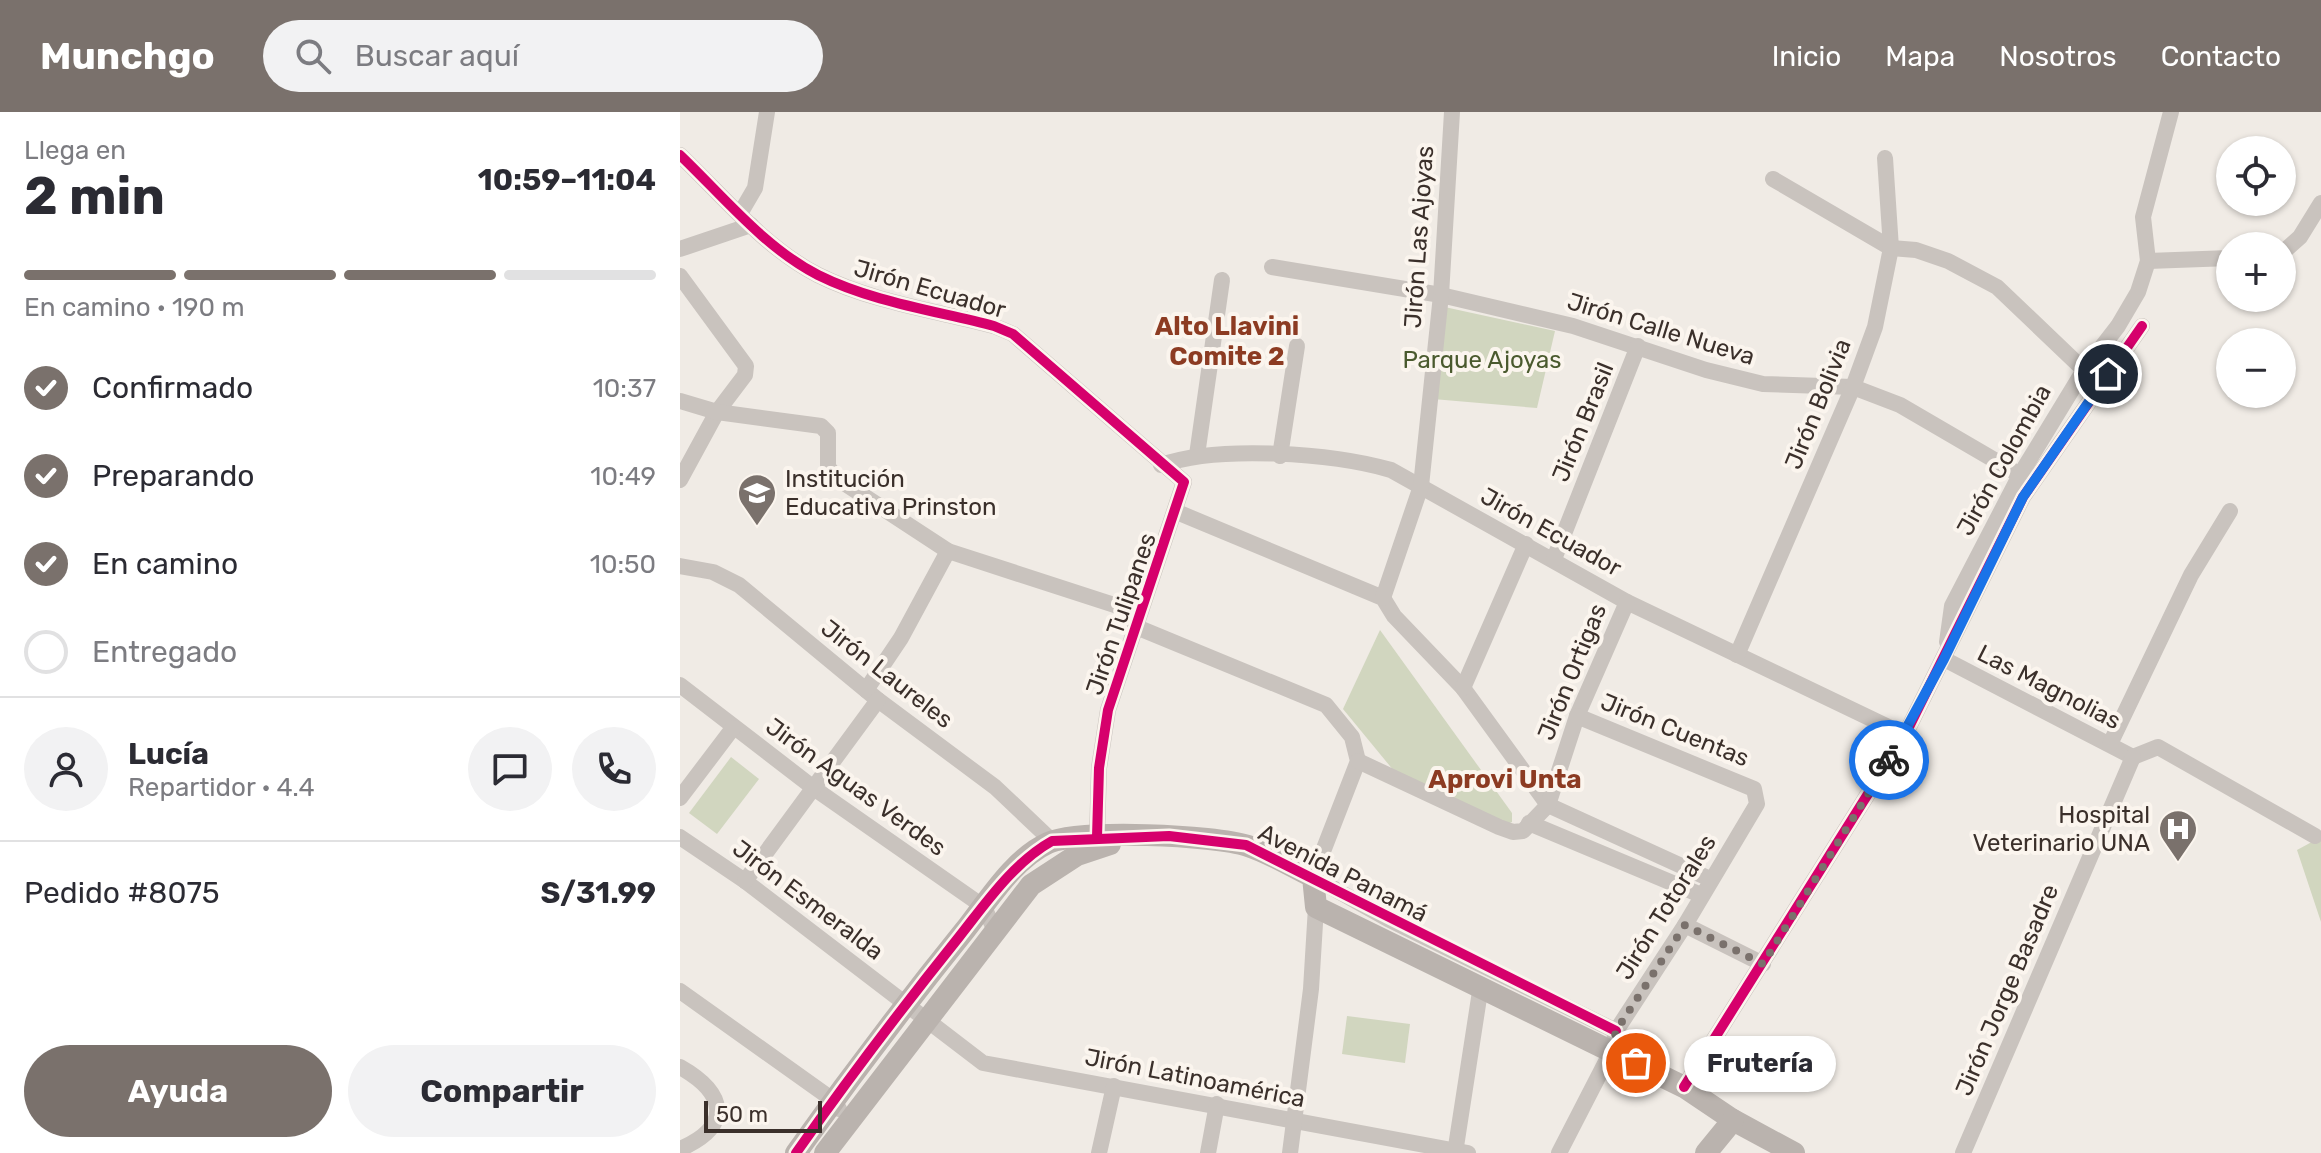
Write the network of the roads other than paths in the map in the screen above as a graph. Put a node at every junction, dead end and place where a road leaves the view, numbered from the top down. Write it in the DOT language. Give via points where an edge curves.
graph roads {
  1 [pos="767,112"];
  2 [pos="1452,112"];
  3 [pos="2171,112"];
  4 [pos="680,155"];
  5 [pos="1885,158"];
  6 [pos="1773,179"];
  7 [pos="2321,203"];
  8 [pos="746,219"];
  9 [pos="2296,241"];
  10 [pos="1891,248"];
  11 [pos="680,249"];
  12 [pos="2216,259"];
  13 [pos="2148,261"];
  14 [pos="1272,267"];
  15 [pos="680,276"];
  16 [pos="1222,280"];
  17 [pos="1441,295"];
  18 [pos="2142,326"];
  19 [pos="1297,346"];
  20 [pos="1638,346"];
  21 [pos="2084,370"];
  22 [pos="1853,387"];
  23 [pos="680,401"];
  24 [pos="717,412"];
  25 [pos="1197,455"];
  26 [pos="1280,456"];
  27 [pos="1161,465"];
  28 [pos="2020,475"];
  29 [pos="680,480"];
  30 [pos="1421,486"];
  31 [pos="2230,511"];
  32 [pos="1177,512"];
  33 [pos="1526,544"];
  34 [pos="948,551"];
  35 [pos="1554,559"];
  36 [pos="680,566"];
  37 [pos="1383,598"];
  38 [pos="1627,602"];
  39 [pos="1137,619"];
  40 [pos="1737,655"];
  41 [pos="1944,659"];
  42 [pos="680,685"];
  43 [pos="1463,688"];
  44 [pos="872,695"];
  45 [pos="1577,716"];
  46 [pos="733,728"];
  47 [pos="1905,735"];
  48 [pos="2110,744"];
  49 [pos="2133,757"];
  50 [pos="1358,761"];
  51 [pos="815,789"];
  52 [pos="1754,789"];
  53 [pos="680,798"];
  54 [pos="1548,805"];
  55 [pos="1529,823"];
  56 [pos="1134,836"];
  57 [pos="2315,836"];
  58 [pos="680,837"];
  59 [pos="1097,837"];
  60 [pos="1052,841"];
  61 [pos="1313,877"];
  62 [pos="1710,879"];
  63 [pos="745,881"];
  64 [pos="1701,895"];
  65 [pos="984,907"];
  66 [pos="1316,907"];
  67 [pos="1685,925"];
  68 [pos="996,933"];
  69 [pos="1763,964"];
  70 [pos="1481,985"];
  71 [pos="680,991"];
  72 [pos="905,1004"];
  73 [pos="924,1021"];
  74 [pos="1614,1040"];
  75 [pos="680,1067"];
  76 [pos="1114,1086"];
  77 [pos="1684,1087"];
  78 [pos="833,1100"];
  79 [pos="1217,1104"];
  80 [pos="1733,1120"];
  81 [pos="1293,1122"];
  82 [pos="848,1123"];
  83 [pos="680,1149"];
  84 [pos="829,1151"];
  85 [pos="1460,1152"];
  86 [pos="796,1153"];
  87 [pos="1099,1153"];
  88 [pos="1208,1153"];
  89 [pos="1290,1153"];
  90 [pos="1559,1153"];
  91 [pos="1706,1153"];
  92 [pos="1794,1153"];
  93 [pos="1963,1153"];
  1 -- 8 [label="street"];
  2 -- 17 [label="street, Jirón Las Ajoyas"];
  3 -- 13 [label="street, Jirón Colombia" via="2143,217"];
  4 -- 8 [label="street, Jirón Ecuador"];
  5 -- 10 [label="street, Jirón Bolivia"];
  6 -- 10 [label="street"];
  7 -- 9 [label="street"];
  8 -- 11 [label="street"];
  8 -- 27 [label="street, Jirón Ecuador" via="818,275 1013,334"];
  10 -- 21 [label="street" via="1948,261 1997,287"];
  10 -- 22 [label="street, Jirón Bolivia" via="1875,327"];
  12 -- 13 [label="street"];
  13 -- 21 [label="street, Jirón Colombia" via="2138,292"];
  14 -- 17 [label="street, Jirón Calle Nueva"];
  15 -- 24 [label="street" via="743,358 745,375"];
  16 -- 25 [label="street"];
  17 -- 20 [label="street, Jirón Calle Nueva"];
  17 -- 30 [label="street, Jirón Las Ajoyas"];
  18 -- 41 [label="street, Jirón Colombia" via="2023,497"];
  19 -- 26 [label="street"];
  20 -- 22 [label="street, Jirón Calle Nueva" via="1763,384"];
  20 -- 35 [label="street, Jirón Brasil"];
  21 -- 28 [label="street, Jirón Colombia"];
  22 -- 28 [label="street, Jirón Calle Nueva" via="1900,405"];
  22 -- 40 [label="street, Jirón Bolivia"];
  23 -- 24 [label="street"];
  24 -- 29 [label="street"];
  24 -- 34 [label="street" via="821,426 828,433 828,467 838,479"];
  25 -- 26 [label="street, Jirón Ecuador"];
  25 -- 27 [label="street, Jirón Ecuador"];
  26 -- 30 [label="street, Jirón Ecuador" via="1361,462"];
  27 -- 32 [label="street, Jirón Tulipanes" via="1184,482"];
  28 -- 41 [label="street, Jirón Colombia" via="1952,606"];
  30 -- 33 [label="street, Jirón Ecuador"];
  30 -- 37 [label="street, Jirón Las Ajoyas"];
  31 -- 48 [label="street" via="2191,575"];
  32 -- 37 [label="street"];
  32 -- 39 [label="street, Jirón Tulipanes"];
  33 -- 35 [label="street, Jirón Ecuador"];
  33 -- 43 [label="street"];
  34 -- 39 [label="street"];
  34 -- 44 [label="street"];
  35 -- 38 [label="street, Jirón Ecuador"];
  36 -- 44 [label="street, Jirón Laureles" via="713,572 739,585"];
  37 -- 43 [label="street"];
  38 -- 40 [label="street, Jirón Ecuador"];
  38 -- 45 [label="street, Jirón Ortigas"];
  39 -- 50 [label="street" via="1326,705 1352,737"];
  39 -- 59 [label="street, Jirón Tulipanes" via="1108,710"];
  40 -- 47 [label="street, Jirón Ecuador"];
  41 -- 47 [label="street, Jirón Colombia"];
  41 -- 48 [label="street, Las Magnolias"];
  42 -- 46 [label="street, Jirón Aguas Verdes"];
  43 -- 54 [label="street"];
  44 -- 51 [label="street"];
  44 -- 60 [label="street, Jirón Laureles" via="995,787"];
  45 -- 52 [label="street, Jirón Cuentas"];
  45 -- 54 [label="street, Jirón Ortigas"];
  46 -- 51 [label="street, Jirón Aguas Verdes"];
  46 -- 53 [label="street"];
  47 -- 69 [label="street, Jirón Colombia"];
  48 -- 49 [label="street, Las Magnolias"];
  49 -- 57 [label="street" via="2158,747"];
  49 -- 93 [label="street, Jirón Jorge Basadre"];
  50 -- 55 [label="street" via="1513,832 1523,831"];
  50 -- 61 [label="street"];
  51 -- 63 [label="street"];
  51 -- 65 [label="street, Jirón Aguas Verdes"];
  52 -- 62 [label="street, Jirón Totorales" via="1757,804"];
  54 -- 55 [label="street"];
  54 -- 62 [label="street"];
  55 -- 64 [label="street"];
  56 -- 59 [label="street, Avenida Panamá"];
  56 -- 61 [label="street, Avenida Panamá" via="1246,845"];
  56 -- 68 [label="street, Avenida Panamá" via="1077,855 1047,873 1031,885"];
  58 -- 63 [label="street, Jirón Esmeralda"];
  59 -- 60 [label="street, Avenida Panamá"];
  60 -- 65 [label="street" via="1005,880"];
  61 -- 66 [label="street, Avenida Panamá"];
  61 -- 74 [label="street, Avenida Panamá"];
  62 -- 64 [label="street, Jirón Totorales"];
  63 -- 72 [label="street, Jirón Esmeralda"];
  64 -- 67 [label="street, Jirón Totorales"];
  65 -- 68 [label="street"];
  65 -- 72 [label="street"];
  66 -- 70 [label="street, Avenida Panamá"];
  66 -- 81 [label="street"];
  67 -- 69 [label="street"];
  67 -- 74 [label="street, Jirón Totorales"];
  68 -- 73 [label="street, Avenida Panamá"];
  69 -- 77 [label="street, Jirón Colombia"];
  70 -- 74 [label="street, Avenida Panamá"];
  70 -- 85 [label="street"];
  71 -- 78 [label="street"];
  72 -- 73 [label="street, Jirón Esmeralda"];
  72 -- 78 [label="street"];
  73 -- 76 [label="street, Jirón Latinoamérica" via="983,1063"];
  73 -- 82 [label="street, Avenida Panamá"];
  74 -- 77 [label="street, Avenida Panamá"];
  74 -- 90 [label="street, Jirón Totorales"];
  75 -- 83 [label="street" via="708,1087 718,1110 716,1124 706,1136"];
  76 -- 79 [label="street, Jirón Latinoamérica"];
  76 -- 87 [label="street"];
  77 -- 80 [label="street, Avenida Panamá"];
  78 -- 82 [label="street"];
  78 -- 86 [label="street"];
  79 -- 81 [label="street, Jirón Latinoamérica"];
  79 -- 88 [label="street"];
  80 -- 91 [label="street"];
  80 -- 92 [label="street, Avenida Panamá"];
  81 -- 85 [label="street, Jirón Latinoamérica"];
  81 -- 89 [label="street"];
  82 -- 84 [label="street, Avenida Panamá"];
}
